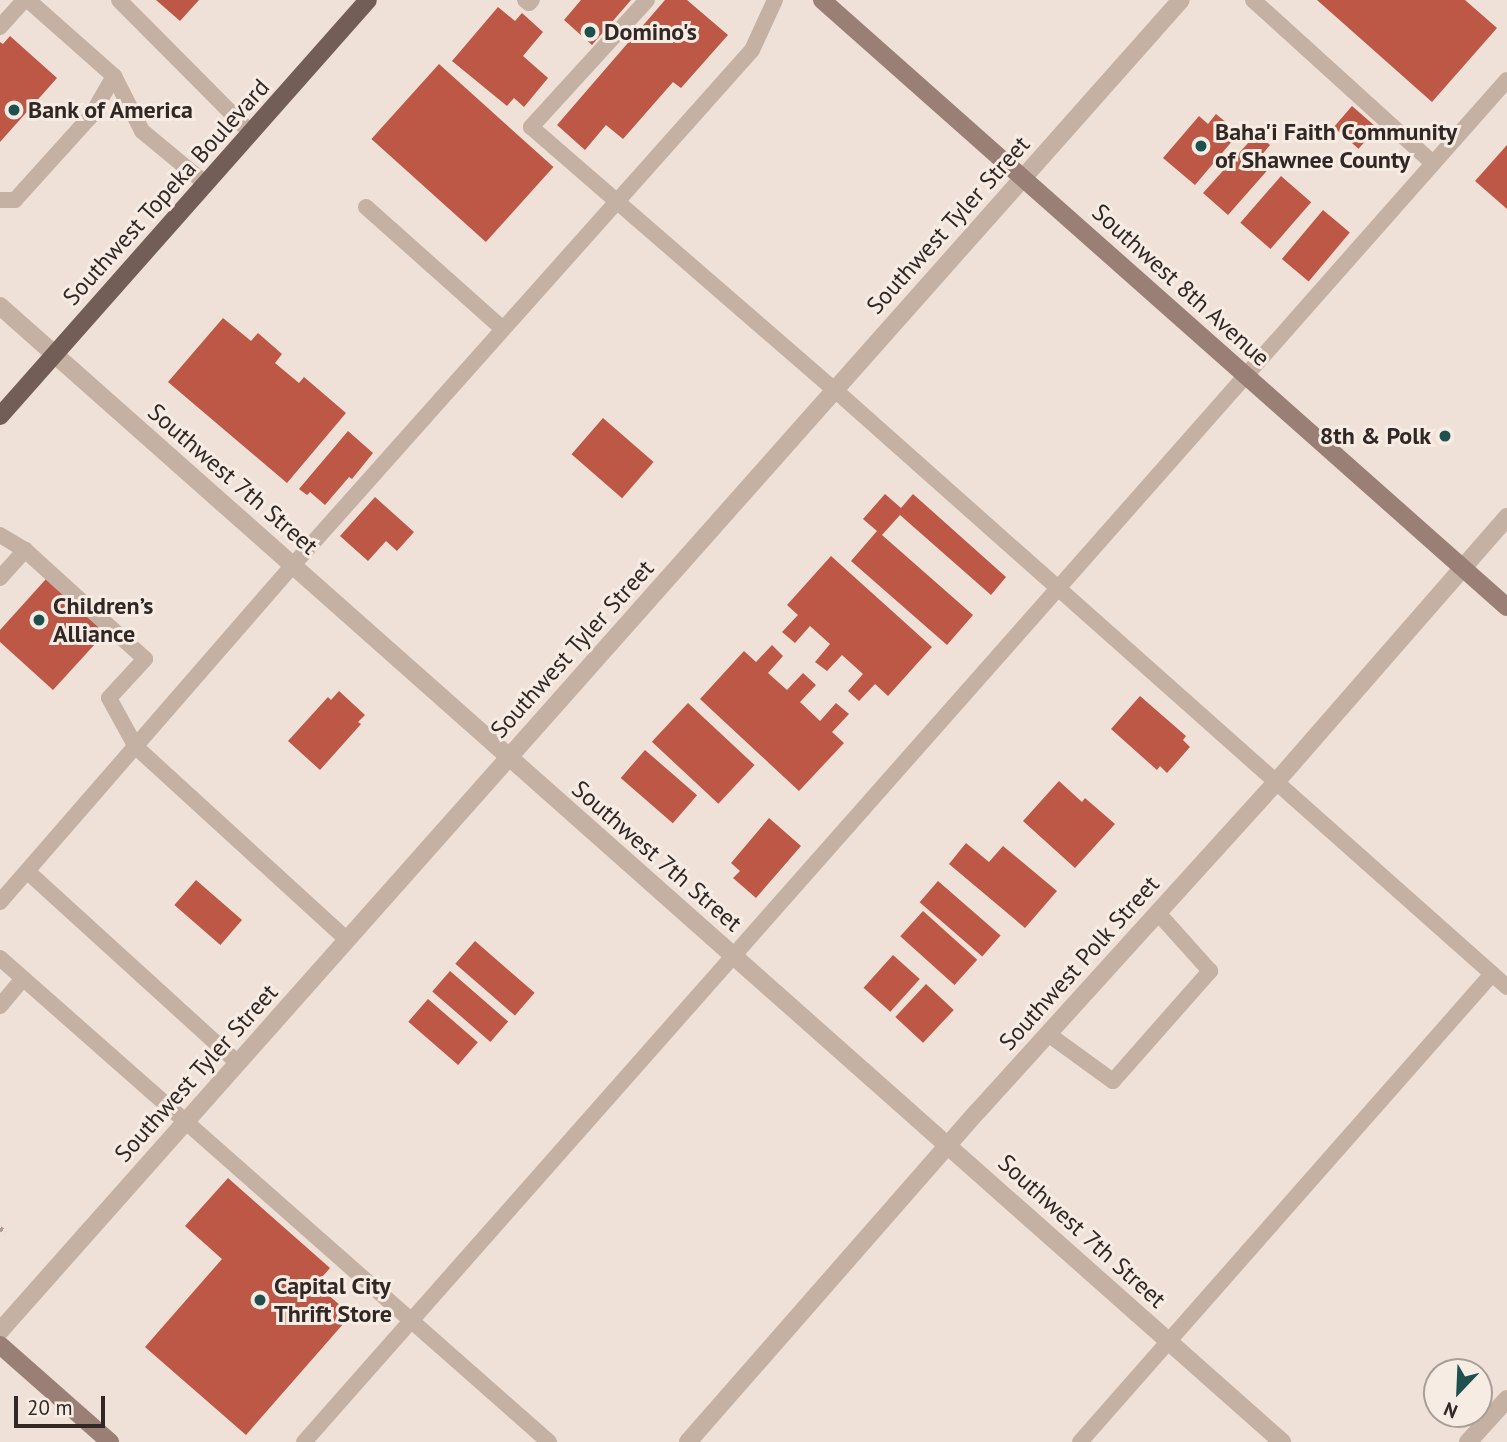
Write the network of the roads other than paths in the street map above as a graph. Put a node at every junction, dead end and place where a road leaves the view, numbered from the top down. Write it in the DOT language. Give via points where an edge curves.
graph roads {
  1 [pos="26,0"];
  2 [pos="119,0"];
  3 [pos="368,0"];
  4 [pos="525,0"];
  5 [pos="532,0"];
  6 [pos="647,0"];
  7 [pos="775,0"];
  8 [pos="822,0"];
  9 [pos="1181,0"];
  10 [pos="1253,0"];
  11 [pos="0,27"];
  12 [pos="114,76"];
  13 [pos="1507,80"];
  14 [pos="251,133"];
  15 [pos="1433,163"];
  16 [pos="1023,178"];
  17 [pos="206,184"];
  18 [pos="0,200"];
  19 [pos="618,200"];
  20 [pos="366,207"];
  21 [pos="0,306"];
  22 [pos="503,329"];
  23 [pos="54,355"];
  24 [pos="1245,375"];
  25 [pos="835,390"];
  26 [pos="0,416"];
  27 [pos="1507,517"];
  28 [pos="0,535"];
  29 [pos="25,550"];
  30 [pos="294,564"];
  31 [pos="1462,567"];
  32 [pos="0,578"];
  33 [pos="1056,587"];
  34 [pos="1507,607"];
  35 [pos="136,747"];
  36 [pos="509,757"];
  37 [pos="1276,782"];
  38 [pos="28,872"];
  39 [pos="0,902"];
  40 [pos="1158,913"];
  41 [pos="347,940"];
  42 [pos="732,955"];
  43 [pos="0,958"];
  44 [pos="1492,974"];
  45 [pos="23,979"];
  46 [pos="1507,988"];
  47 [pos="0,1006"];
  48 [pos="1048,1034"];
  49 [pos="238,1063"];
  50 [pos="184,1123"];
  51 [pos="948,1145"];
  52 [pos="412,1320"];
  53 [pos="0,1331"];
  54 [pos="1169,1341"];
  55 [pos="0,1345"];
  56 [pos="1507,1400"];
  57 [pos="110,1442"];
  58 [pos="304,1442"];
  59 [pos="550,1442"];
  60 [pos="688,1442"];
  61 [pos="1080,1442"];
  62 [pos="1282,1442"];
  63 [pos="1468,1442"];
  1 -- 11 [label="lane"];
  1 -- 12 [label="lane"];
  2 -- 14 [label="lane"];
  3 -- 14 [label="main road, Southwest Topeka Boulevard"];
  4 -- 5 [label="lane"];
  6 -- 19 [label="lane" via="531,127"];
  7 -- 19 [label="lane" via="752,50"];
  8 -- 16 [label="street, Southwest 8th Avenue"];
  9 -- 16 [label="street, Southwest Tyler Street"];
  10 -- 15 [label="lane"];
  12 -- 17 [label="lane" via="142,131"];
  12 -- 18 [label="lane" via="92,116 15,201"];
  13 -- 15 [label="lane"];
  14 -- 17 [label="main road, Southwest Topeka Boulevard"];
  15 -- 24 [label="lane"];
  16 -- 24 [label="street, Southwest 8th Avenue"];
  16 -- 25 [label="street, Southwest Tyler Street"];
  17 -- 23 [label="main road, Southwest Topeka Boulevard"];
  19 -- 22 [label="lane"];
  19 -- 25 [label="lane"];
  20 -- 22 [label="lane"];
  21 -- 23 [label="street, Southwest 7th Street"];
  22 -- 30 [label="lane"];
  23 -- 26 [label="main road, Southwest Topeka Boulevard"];
  23 -- 30 [label="street, Southwest 7th Street"];
  24 -- 31 [label="street, Southwest 8th Avenue"];
  24 -- 33 [label="lane"];
  25 -- 33 [label="lane"];
  25 -- 36 [label="street, Southwest Tyler Street"];
  27 -- 31 [label="street, Southwest Polk Street"];
  28 -- 29 [label="lane"];
  29 -- 32 [label="lane"];
  29 -- 35 [label="lane" via="145,659 109,698"];
  30 -- 35 [label="lane"];
  30 -- 36 [label="street, Southwest 7th Street"];
  31 -- 34 [label="street, Southwest 8th Avenue"];
  31 -- 37 [label="street, Southwest Polk Street"];
  33 -- 37 [label="lane"];
  33 -- 42 [label="lane"];
  35 -- 38 [label="lane"];
  35 -- 41 [label="lane"];
  36 -- 41 [label="street, Southwest Tyler Street"];
  36 -- 42 [label="street, Southwest 7th Street"];
  37 -- 40 [label="street, Southwest Polk Street"];
  37 -- 44 [label="lane"];
  38 -- 39 [label="lane"];
  38 -- 49 [label="lane"];
  40 -- 48 [label="street, Southwest Polk Street"];
  40 -- 48 [label="lane" via="1210,971 1113,1081"];
  41 -- 49 [label="street, Southwest Tyler Street"];
  42 -- 51 [label="street, Southwest 7th Street"];
  42 -- 52 [label="lane"];
  43 -- 45 [label="lane"];
  44 -- 46 [label="lane"];
  44 -- 54 [label="lane"];
  45 -- 47 [label="lane"];
  45 -- 50 [label="lane"];
  48 -- 51 [label="street, Southwest Polk Street"];
  49 -- 50 [label="street, Southwest Tyler Street"];
  50 -- 52 [label="lane"];
  50 -- 53 [label="street, Southwest Tyler Street"];
  51 -- 54 [label="street, Southwest 7th Street"];
  51 -- 60 [label="street, Southwest Polk Street"];
  52 -- 58 [label="lane"];
  52 -- 59 [label="lane"];
  54 -- 61 [label="lane"];
  54 -- 62 [label="street, Southwest 7th Street"];
  55 -- 57 [label="street"];
  56 -- 63 [label="street"];
}
